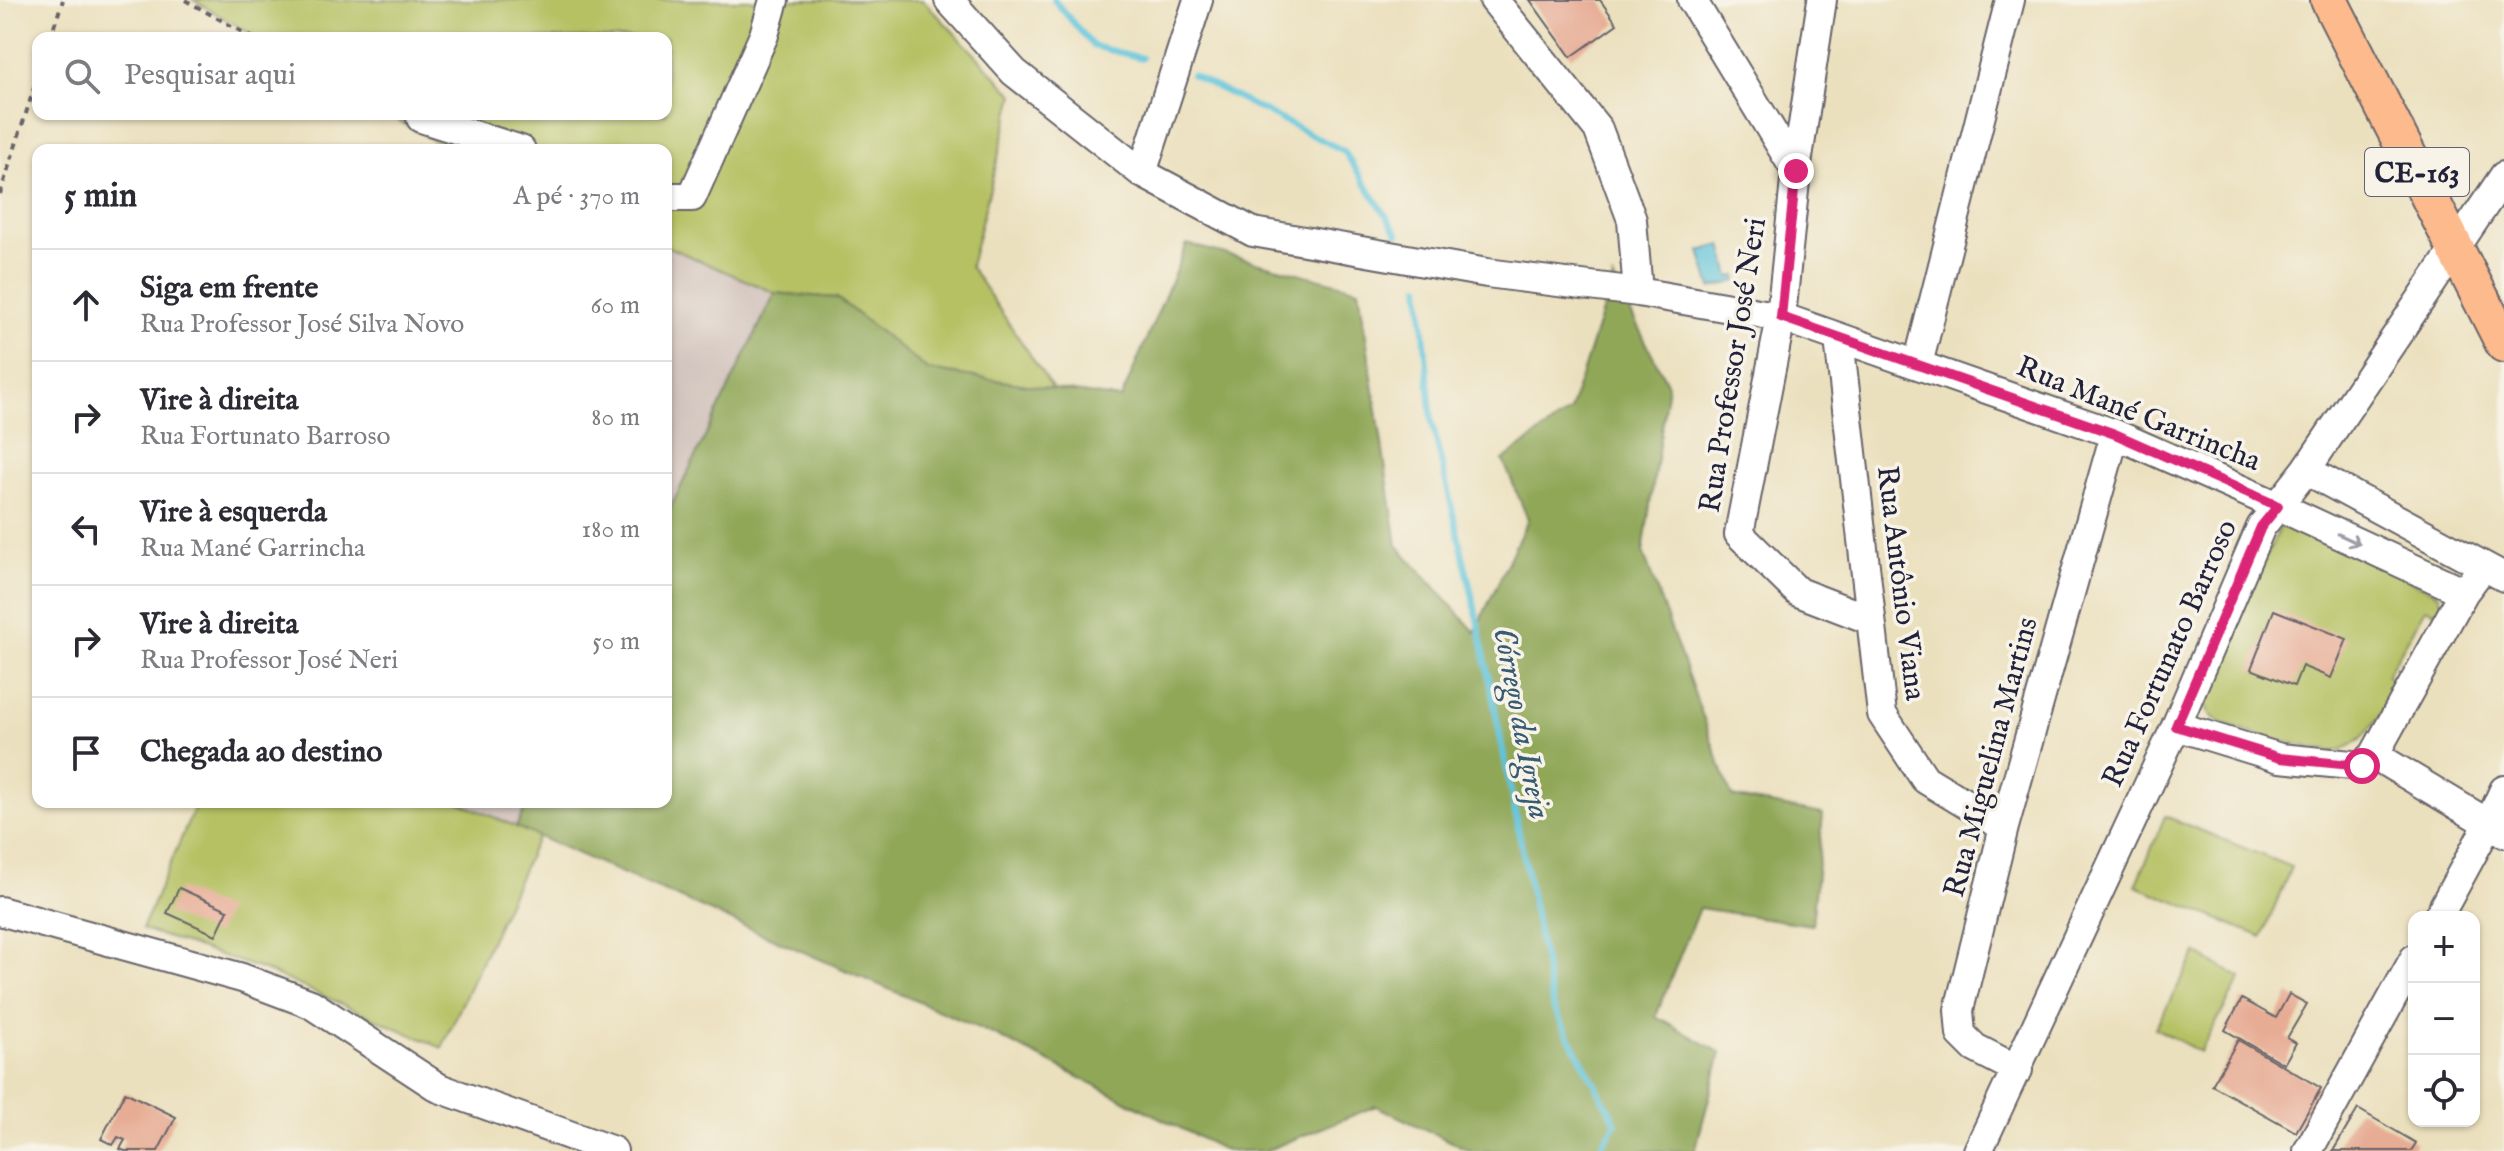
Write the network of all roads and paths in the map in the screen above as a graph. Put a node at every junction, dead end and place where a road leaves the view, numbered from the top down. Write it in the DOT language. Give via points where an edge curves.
graph roads {
  1 [pos="63,0"];
  2 [pos="185,0"];
  3 [pos="774,0"];
  4 [pos="949,0"];
  5 [pos="1198,0"];
  6 [pos="1494,0"];
  7 [pos="1692,0"];
  8 [pos="2010,0"];
  9 [pos="2329,0"];
  10 [pos="1818,4"];
  11 [pos="52,32"];
  12 [pos="242,32"];
  13 [pos="32,95"];
  14 [pos="427,120"];
  15 [pos="502,144"];
  16 [pos="1796,171"];
  17 [pos="1142,173"];
  18 [pos="2504,176"];
  19 [pos="0,194"];
  20 [pos="672,197"];
  21 [pos="2456,247"];
  22 [pos="1638,292"];
  23 [pos="1781,317"];
  24 [pos="1839,339"];
  25 [pos="2504,344"];
  26 [pos="1918,364"];
  27 [pos="2115,434"];
  28 [pos="2306,470"];
  29 [pos="2278,506"];
  30 [pos="2494,572"];
  31 [pos="2464,592"];
  32 [pos="1871,620"];
  33 [pos="2176,726"];
  34 [pos="2374,755"];
  35 [pos="2504,790"];
  36 [pos="2004,827"];
  37 [pos="2496,829"];
  38 [pos="0,911"];
  39 [pos="2442,911"];
  40 [pos="2408,970"];
  41 [pos="2018,1070"];
  42 [pos="613,1151"];
  43 [pos="1978,1151"];
  44 [pos="2308,1151"];
  1 -- 11 [label="path"];
  2 -- 12 [label="path"];
  3 -- 20 [label="street" via="764,35 692,197"];
  4 -- 17 [label="street, Rua Mané Garrincha" via="1014,72"];
  5 -- 17 [label="street"];
  6 -- 22 [label="street" via="1598,129 1632,220"];
  7 -- 16 [label="street"];
  8 -- 26 [label="street"];
  9 -- 21 [label="main road, CE-163"];
  10 -- 16 [label="street, Rua Professor José Neri"];
  13 -- 19 [label="path"];
  14 -- 15 [label="street"];
  16 -- 23 [label="street, Rua Professor José Neri"];
  17 -- 22 [label="street, Rua Mané Garrincha" via="1253,232 1487,273"];
  18 -- 21 [label="street, Rua Fortunato Barroso"];
  21 -- 25 [label="main road, CE-163"];
  21 -- 28 [label="street, Rua Fortunato Barroso"];
  22 -- 23 [label="street, Rua Mané Garrincha"];
  23 -- 24 [label="street, Rua Mané Garrincha"];
  23 -- 32 [label="street, Rua Professor José Neri" via="1739,534 1798,592"];
  24 -- 26 [label="street, Rua Mané Garrincha"];
  24 -- 32 [label="street, Rua Antônio Viana"];
  26 -- 27 [label="street, Rua Mané Garrincha"];
  27 -- 29 [label="street, Rua Mané Garrincha"];
  27 -- 36 [label="street, Rua Miguelina Martins"];
  28 -- 29 [label="street, Rua Fortunato Barroso"];
  28 -- 30 [label="street"];
  29 -- 31 [label="street, Rua Mané Garrincha, one-way"];
  29 -- 33 [label="street, Rua Fortunato Barroso" via="2261,527"];
  30 -- 31 [label="street"];
  31 -- 34 [label="street"];
  32 -- 36 [label="street, Rua Antônio Viana" via="1882,714 1925,779"];
  33 -- 34 [label="street" via="2280,758 2362,766"];
  33 -- 41 [label="street, Rua Fortunato Barroso"];
  34 -- 37 [label="street"];
  35 -- 37 [label="street"];
  36 -- 41 [label="street, Rua Miguelina Martins" via="1959,1010 1961,1034 1975,1048"];
  37 -- 39 [label="street"];
  38 -- 42 [label="street" via="242,978 311,1004 439,1088"];
  40 -- 44 [label="street"];
  41 -- 43 [label="street, Rua Fortunato Barroso"];
}
